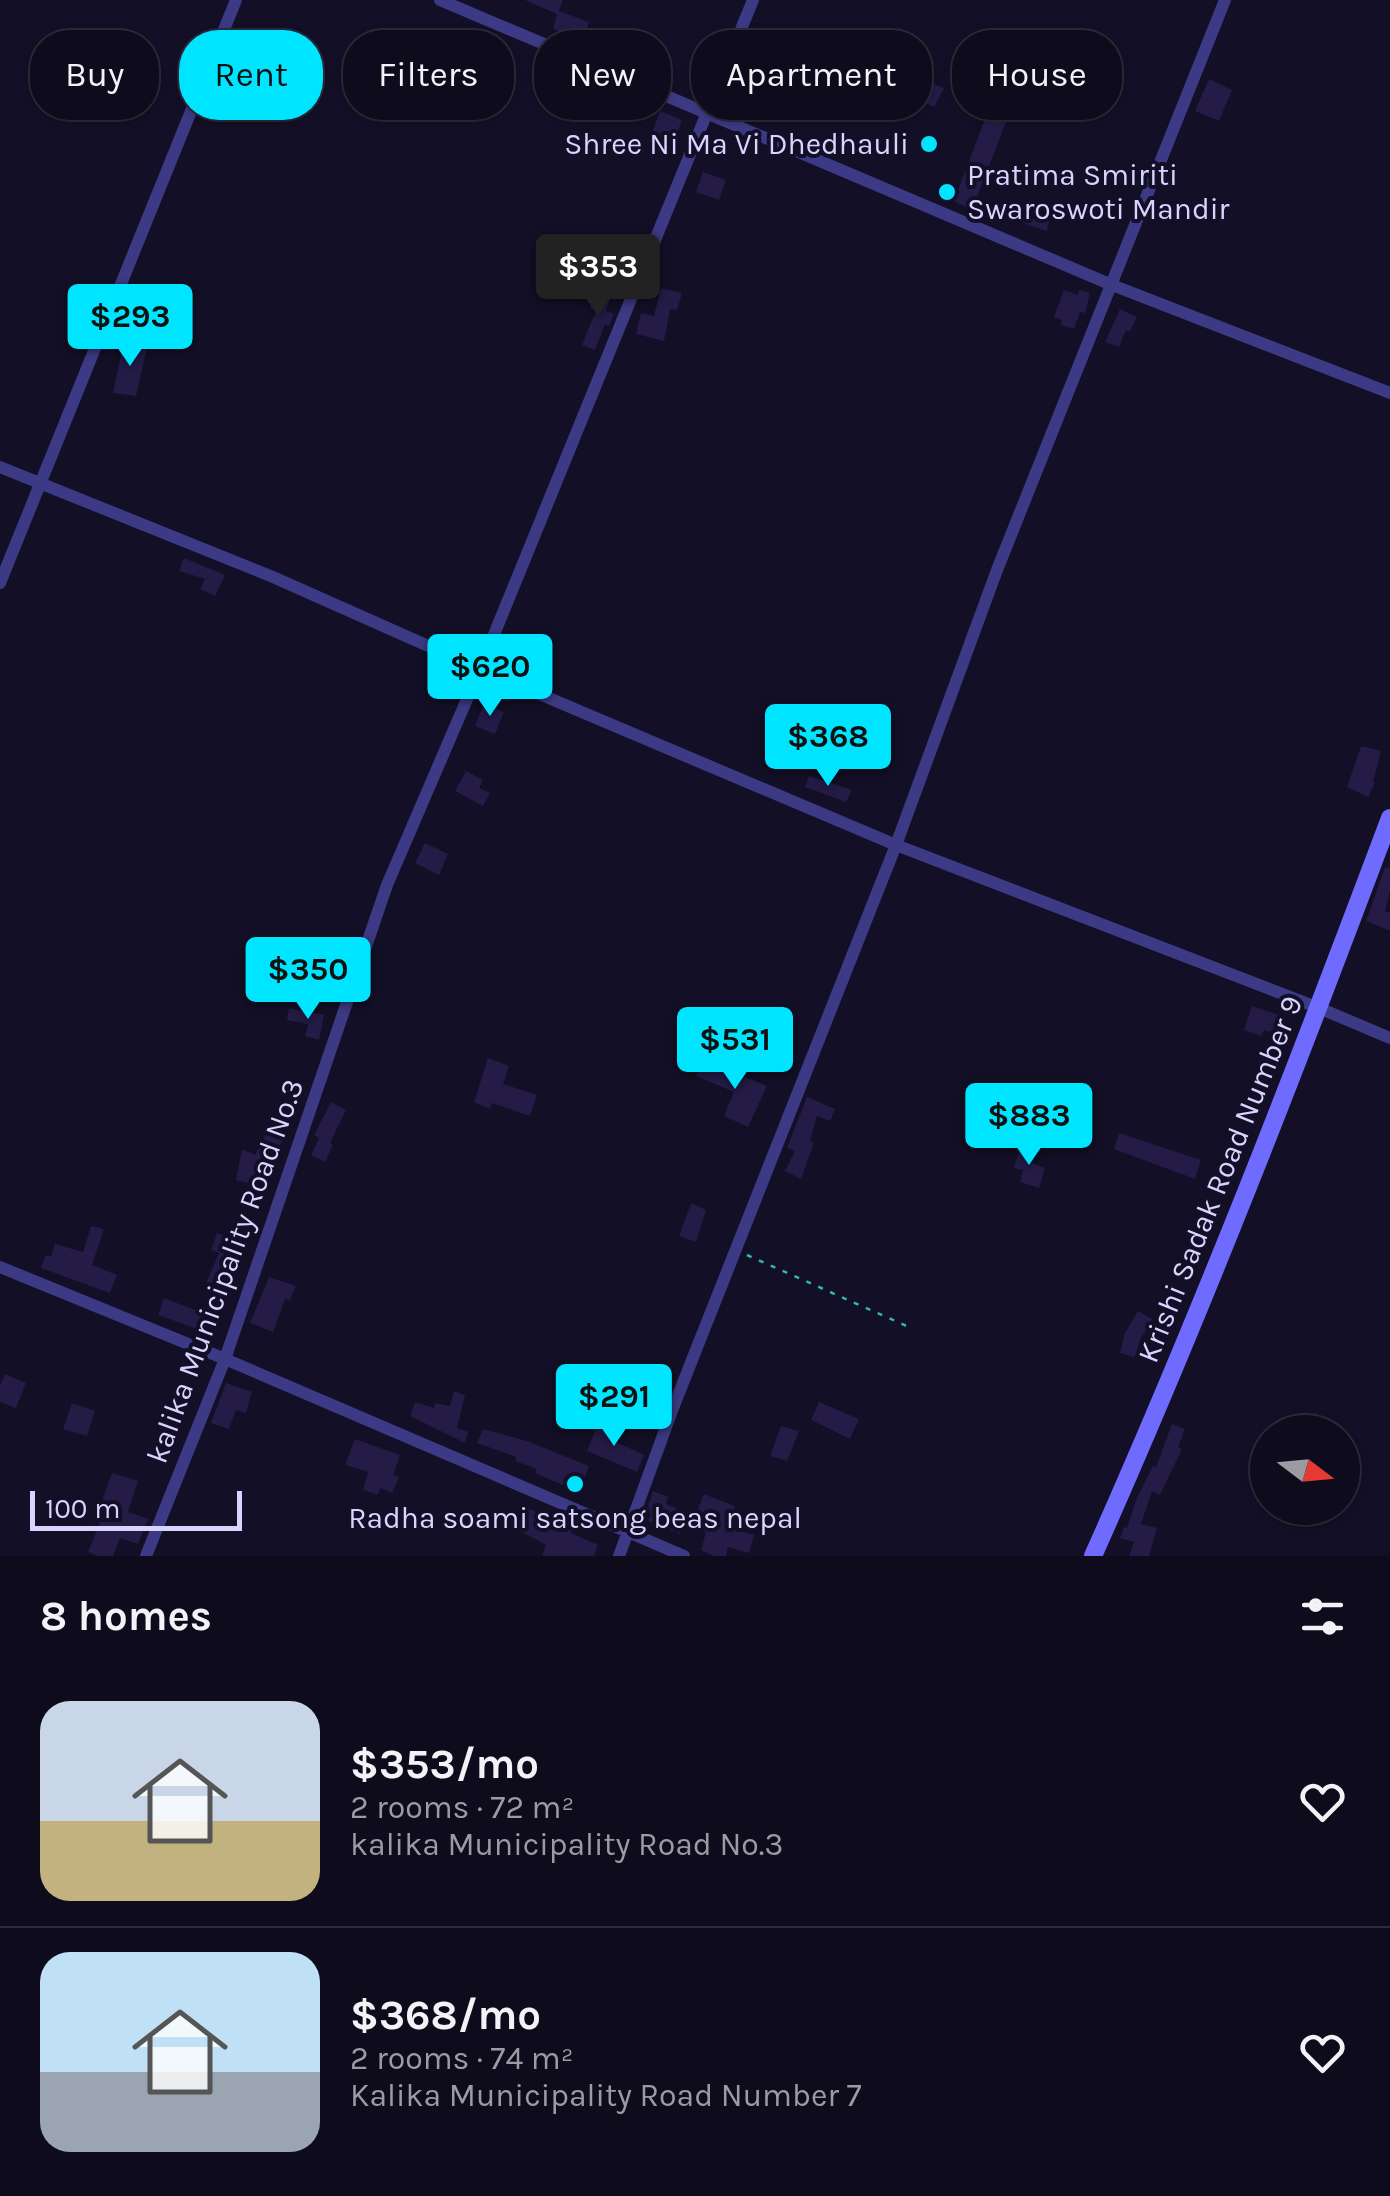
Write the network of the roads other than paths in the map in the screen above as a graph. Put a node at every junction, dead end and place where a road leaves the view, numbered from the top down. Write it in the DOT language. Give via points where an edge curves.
graph roads {
  1 [pos="236,0"];
  2 [pos="440,0"];
  3 [pos="753,0"];
  4 [pos="1225,0"];
  5 [pos="741,30"];
  6 [pos="691,109"];
  7 [pos="704,120"];
  8 [pos="718,120"];
  9 [pos="1112,285"];
  10 [pos="1390,393"];
  11 [pos="0,467"];
  12 [pos="40,484"];
  13 [pos="0,583"];
  14 [pos="480,669"];
  15 [pos="1390,818"];
  16 [pos="896,845"];
  17 [pos="1319,1008"];
  18 [pos="1390,1038"];
  19 [pos="0,1267"];
  20 [pos="225,1358"];
  21 [pos="629,1532"];
  22 [pos="146,1556"];
  23 [pos="619,1556"];
  24 [pos="684,1556"];
  25 [pos="1093,1556"];
  1 -- 12 [label="street"];
  2 -- 6 [label="street"];
  3 -- 5 [label="street, kalika Municipality Road No.3"];
  4 -- 9 [label="street"];
  7 -- 14 [label="street, kalika Municipality Road No.3"];
  8 -- 9 [label="street"];
  9 -- 10 [label="street"];
  9 -- 16 [label="street"];
  11 -- 12 [label="street"];
  12 -- 13 [label="street"];
  12 -- 14 [label="street"];
  14 -- 16 [label="street"];
  14 -- 20 [label="street, kalika Municipality Road No.3" via="386,885"];
  15 -- 17 [label="street, Krishi Sadak Road Number 9"];
  16 -- 17 [label="street"];
  16 -- 21 [label="street"];
  17 -- 18 [label="street"];
  17 -- 25 [label="street, Krishi Sadak Road Number 9"];
  19 -- 20 [label="street"];
  20 -- 21 [label="street"];
  20 -- 22 [label="street, kalika Municipality Road No.3"];
  21 -- 23 [label="street"];
  21 -- 24 [label="street"];
}
